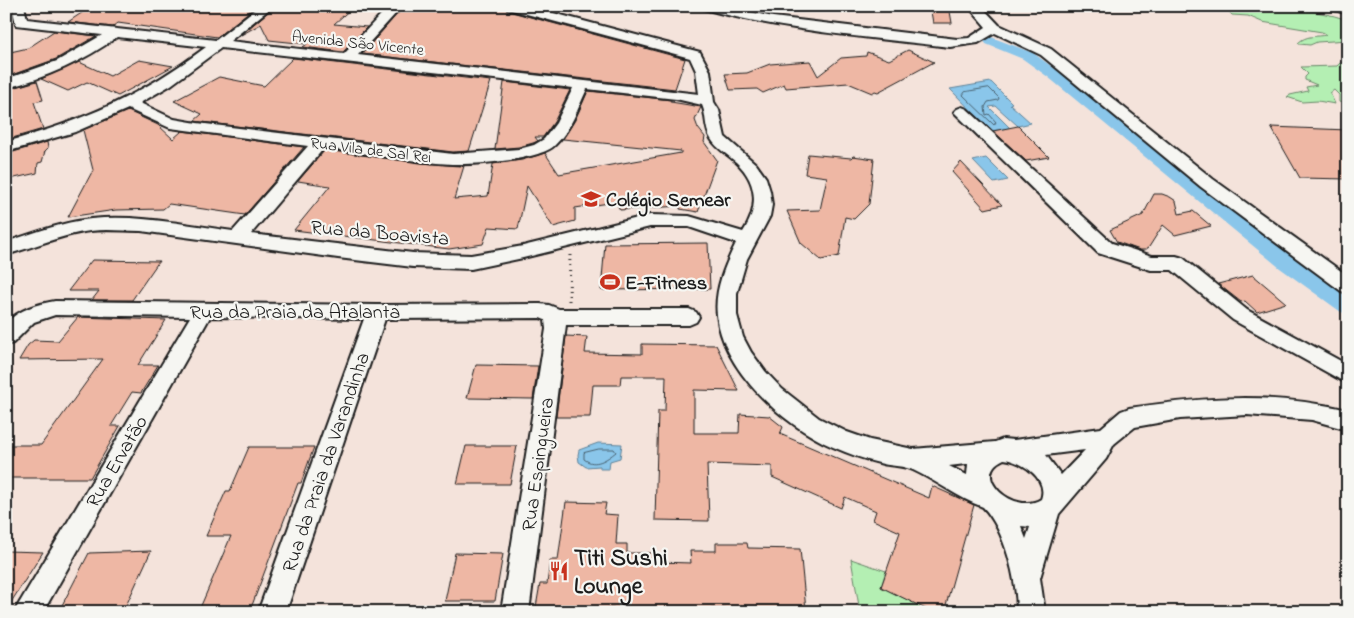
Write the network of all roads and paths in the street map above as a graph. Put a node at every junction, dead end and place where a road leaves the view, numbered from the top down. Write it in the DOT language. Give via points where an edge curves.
graph roads {
  1 [pos="18,6"];
  2 [pos="267,6"];
  3 [pos="366,6"];
  4 [pos="376,6"];
  5 [pos="512,6"];
  6 [pos="708,6"];
  7 [pos="974,6"];
  8 [pos="1336,6"];
  9 [pos="393,7"];
  10 [pos="1348,10"];
  11 [pos="21,22"];
  12 [pos="6,26"];
  13 [pos="994,28"];
  14 [pos="113,33"];
  15 [pos="217,44"];
  16 [pos="348,59"];
  17 [pos="6,84"];
  18 [pos="582,85"];
  19 [pos="707,102"];
  20 [pos="129,104"];
  21 [pos="962,112"];
  22 [pos="320,143"];
  23 [pos="6,147"];
  24 [pos="237,238"];
  25 [pos="747,240"];
  26 [pos="571,241"];
  27 [pos="6,249"];
  28 [pos="1348,286"];
  29 [pos="204,311"];
  30 [pos="377,312"];
  31 [pos="562,317"];
  32 [pos="689,317"];
  33 [pos="6,337"];
  34 [pos="1348,375"];
  35 [pos="1348,420"];
  36 [pos="1106,437"];
  37 [pos="1004,451"];
  38 [pos="914,459"];
  39 [pos="994,502"];
  40 [pos="1050,505"];
  41 [pos="1027,577"];
  42 [pos="28,612"];
  43 [pos="272,612"];
  44 [pos="515,612"];
  45 [pos="1031,612"];
  1 -- 11 [label="street"];
  2 -- 15 [label="street"];
  3 -- 4 [label="street"];
  5 -- 19 [label="street" via="695,55 702,65"];
  6 -- 13 [label="street" via="765,20 961,44 976,41"];
  7 -- 13 [label="street"];
  8 -- 10 [label="street"];
  9 -- 16 [label="street"];
  11 -- 12 [label="street"];
  11 -- 14 [label="street, Avenida São Vicente"];
  13 -- 28 [label="street" via="1046,52 1207,183"];
  14 -- 15 [label="street, Avenida São Vicente"];
  14 -- 17 [label="street" via="76,58"];
  15 -- 16 [label="street, Avenida São Vicente"];
  15 -- 20 [label="street" via="197,61"];
  16 -- 18 [label="street, Avenida São Vicente"];
  18 -- 19 [label="street, Avenida São Vicente" via="676,95"];
  18 -- 22 [label="street, Rua Vila de Sal Rei" via="563,124 550,142 533,151 453,159"];
  19 -- 25 [label="street" via="712,108 716,135 748,164 761,183 762,209 758,225"];
  20 -- 22 [label="street, Rua Vila de Sal Rei" via="170,123"];
  20 -- 23 [label="street"];
  21 -- 34 [label="street" via="1105,248 1151,263 1176,263 1240,315"];
  22 -- 24 [label="street"];
  24 -- 26 [label="street, Rua da Boavista" via="413,260 471,262"];
  24 -- 27 [label="street, Rua da Boavista" via="141,225 91,225 67,229"];
  25 -- 26 [label="street, Rua da Boavista" via="691,220 667,219"];
  25 -- 38 [label="street" via="731,279 727,306 732,339 744,359 788,408 810,424 831,436"];
  26 -- 31 [label="path"];
  29 -- 30 [label="street, Rua da Praia da Atalanta"];
  29 -- 33 [label="street, Rua da Praia da Atalanta" via="55,308 24,317"];
  29 -- 42 [label="street, Rua Ervatão"];
  30 -- 31 [label="street, Rua da Praia da Atalanta" via="540,311"];
  30 -- 43 [label="street, Rua da Praia da Varandinha"];
  31 -- 32 [label="street, Rua da Praia da Atalanta"];
  31 -- 44 [label="street, Rua Espingueira" via="556,329"];
  35 -- 36 [label="street" via="1312,411 1211,407 1129,418"];
  36 -- 37 [label="street"];
  36 -- 40 [label="street" via="1098,452"];
  37 -- 38 [label="street"];
  37 -- 39 [label="street" via="984,457 978,465 981,487"];
  37 -- 40 [label="street" via="1038,462 1047,471 1055,492"];
  38 -- 39 [label="street"];
  39 -- 40 [label="street" via="1012,513 1026,516 1038,514"];
  39 -- 41 [label="street"];
  40 -- 41 [label="street"];
  41 -- 45 [label="street"];
}
